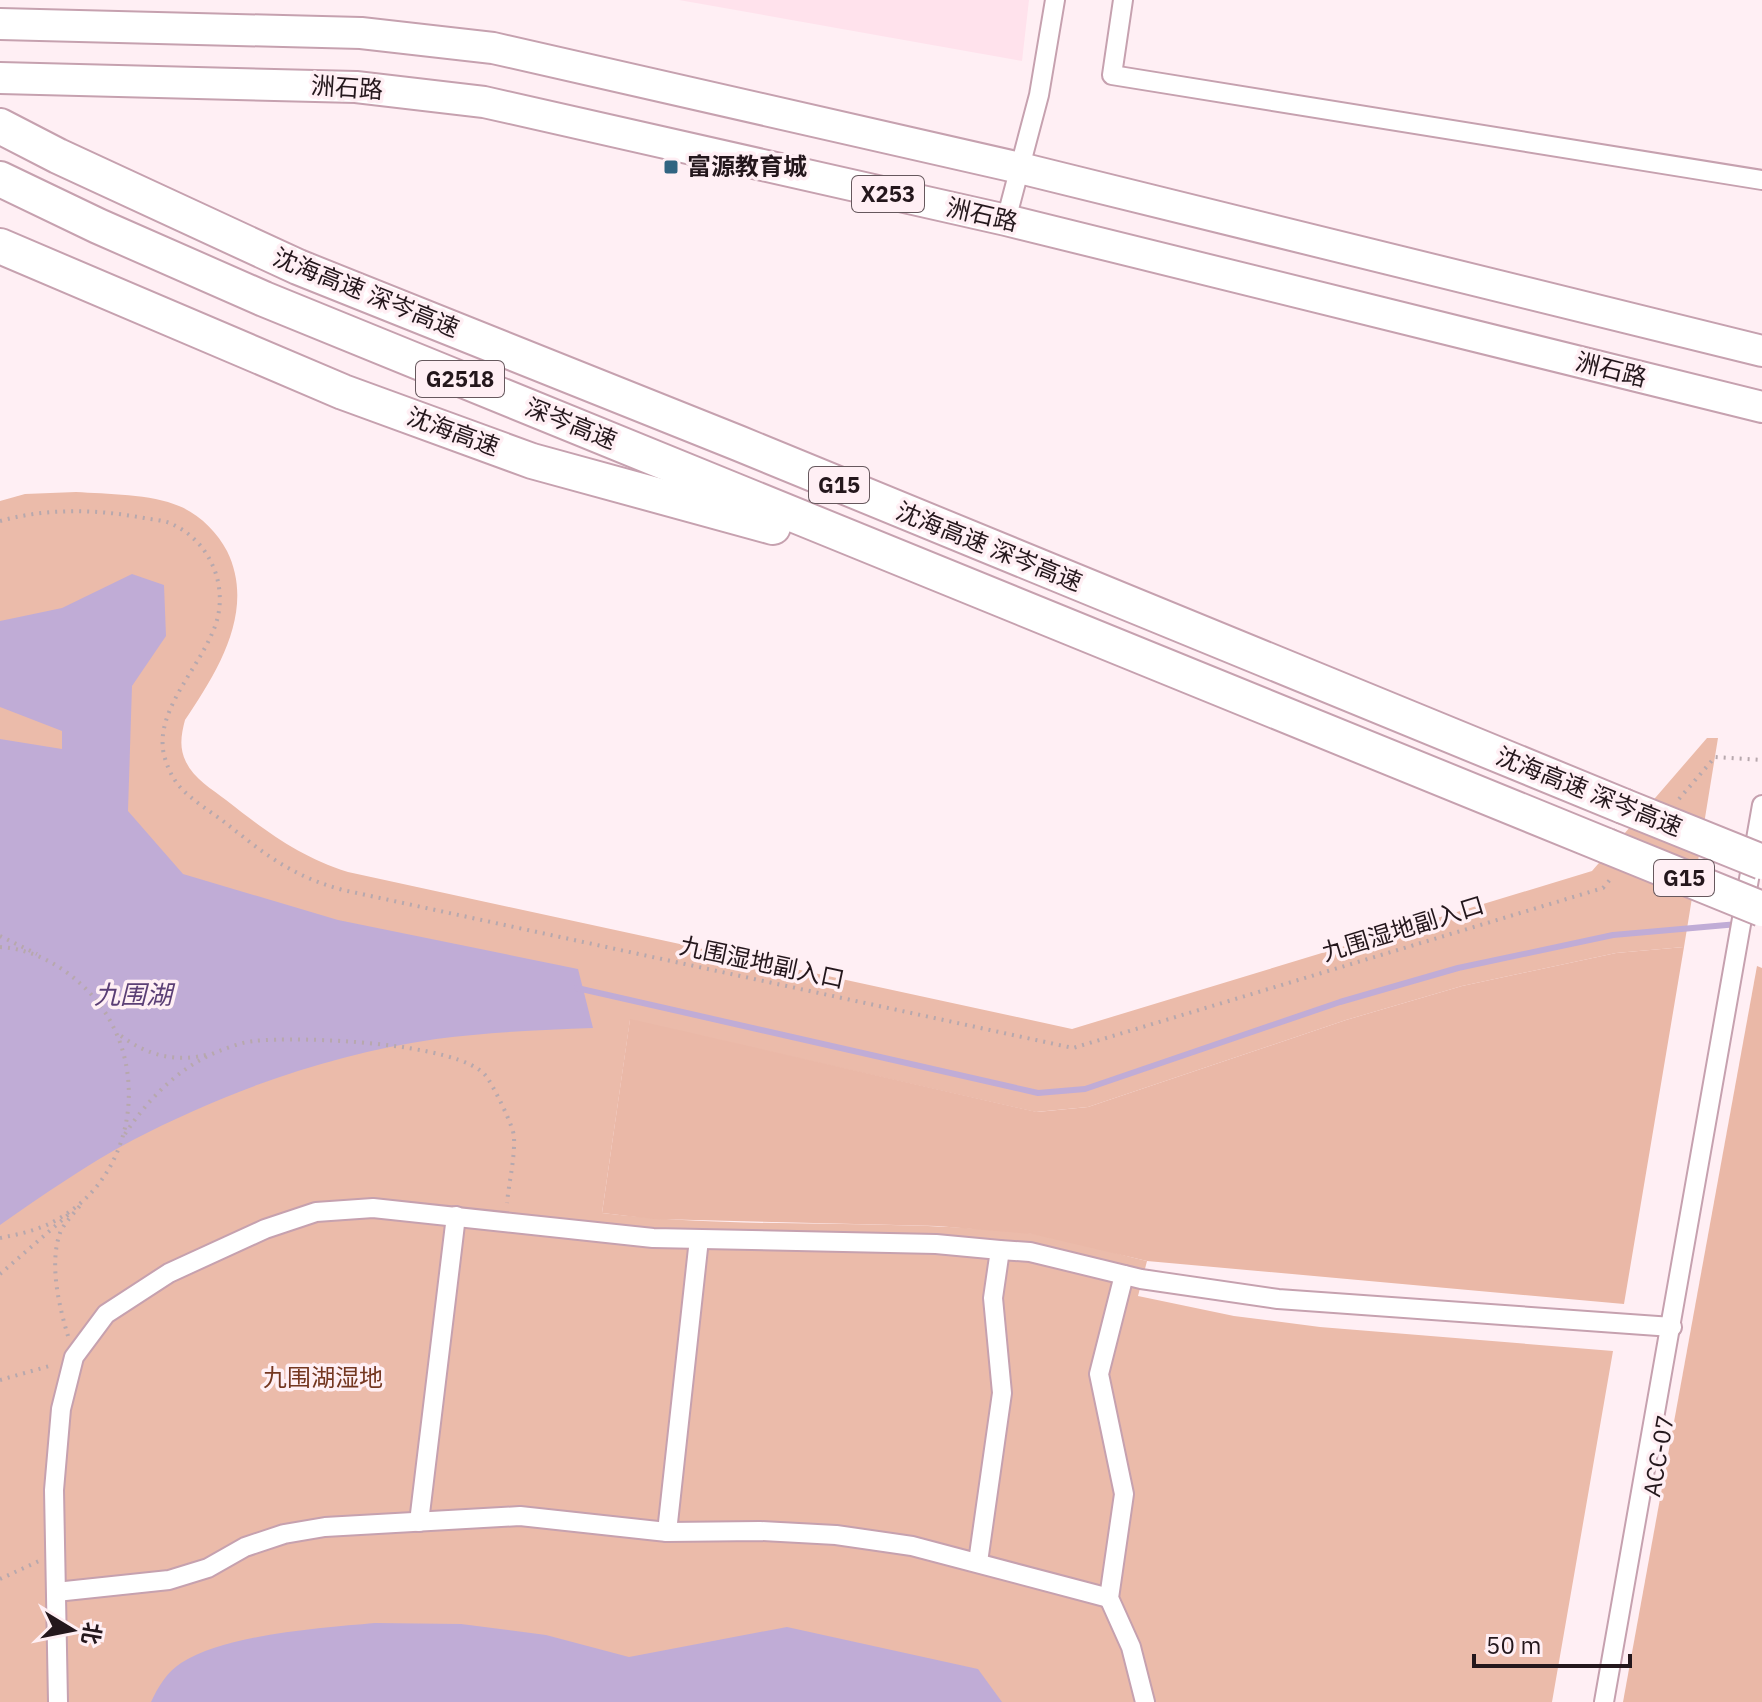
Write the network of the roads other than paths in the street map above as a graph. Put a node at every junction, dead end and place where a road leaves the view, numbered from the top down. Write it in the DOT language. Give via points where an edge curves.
graph roads {
  1 [pos="1055,0"];
  2 [pos="1123,0"];
  3 [pos="0,24"];
  4 [pos="0,78"];
  5 [pos="0,126"];
  6 [pos="1020,168"];
  7 [pos="0,179"];
  8 [pos="1762,180"];
  9 [pos="1006,220"];
  10 [pos="0,246"];
  11 [pos="1762,351"];
  12 [pos="1762,407"];
  13 [pos="923,568"];
  14 [pos="1762,805"];
  15 [pos="1762,862"];
  16 [pos="1749,918"];
  17 [pos="1703,1209"];
  18 [pos="456,1216"];
  19 [pos="699,1239"];
  20 [pos="1000,1250"];
  21 [pos="1124,1275"];
  22 [pos="1672,1327"];
  23 [pos="419,1522"];
  24 [pos="667,1532"];
  25 [pos="978,1562"];
  26 [pos="56,1592"];
  27 [pos="1109,1598"];
  28 [pos="58,1702"];
  29 [pos="1145,1702"];
  30 [pos="1604,1702"];
  31 [pos="1615,1702"];
  1 -- 6 [label="street"];
  2 -- 8 [label="street" via="1112,75"];
  3 -- 6 [label="main road, X253" via="361,33 493,48"];
  4 -- 9 [label="main road, 洲石路 / X253" via="356,87 484,102"];
  5 -- 15 [label="highway, 沈海高速 深岑高速 / G15, bridge" via="298,267"];
  6 -- 9 [label="street"];
  6 -- 11 [label="main road, X253"];
  7 -- 13 [label="highway, 深岑高速 / G2518" via="180,263"];
  9 -- 12 [label="main road, 洲石路 / X253"];
  10 -- 13 [label="highway, 沈海高速 / G15" via="328,386 532,461"];
  13 -- 16 [label="highway, 沈海高速 深岑高速 / G15, bridge"];
  14 -- 16 [label="street"];
  16 -- 22 [label="street"];
  17 -- 31 [label="street, ACC-07"];
  18 -- 19 [label="street"];
  18 -- 23 [label="street"];
  18 -- 26 [label="street" via="373,1208 316,1212 169,1273 106,1314 74,1357 61,1409 54,1490"];
  19 -- 20 [label="street"];
  19 -- 24 [label="street"];
  20 -- 21 [label="street"];
  20 -- 25 [label="street" via="993,1310 1002,1393"];
  21 -- 22 [label="street" via="1278,1299"];
  21 -- 27 [label="street" via="1099,1374 1124,1494"];
  22 -- 30 [label="street"];
  23 -- 24 [label="street" via="520,1516"];
  23 -- 26 [label="street" via="284,1534 169,1580"];
  24 -- 25 [label="street" via="836,1535"];
  25 -- 27 [label="street"];
  26 -- 28 [label="street"];
  27 -- 29 [label="street" via="1131,1647"];
}
